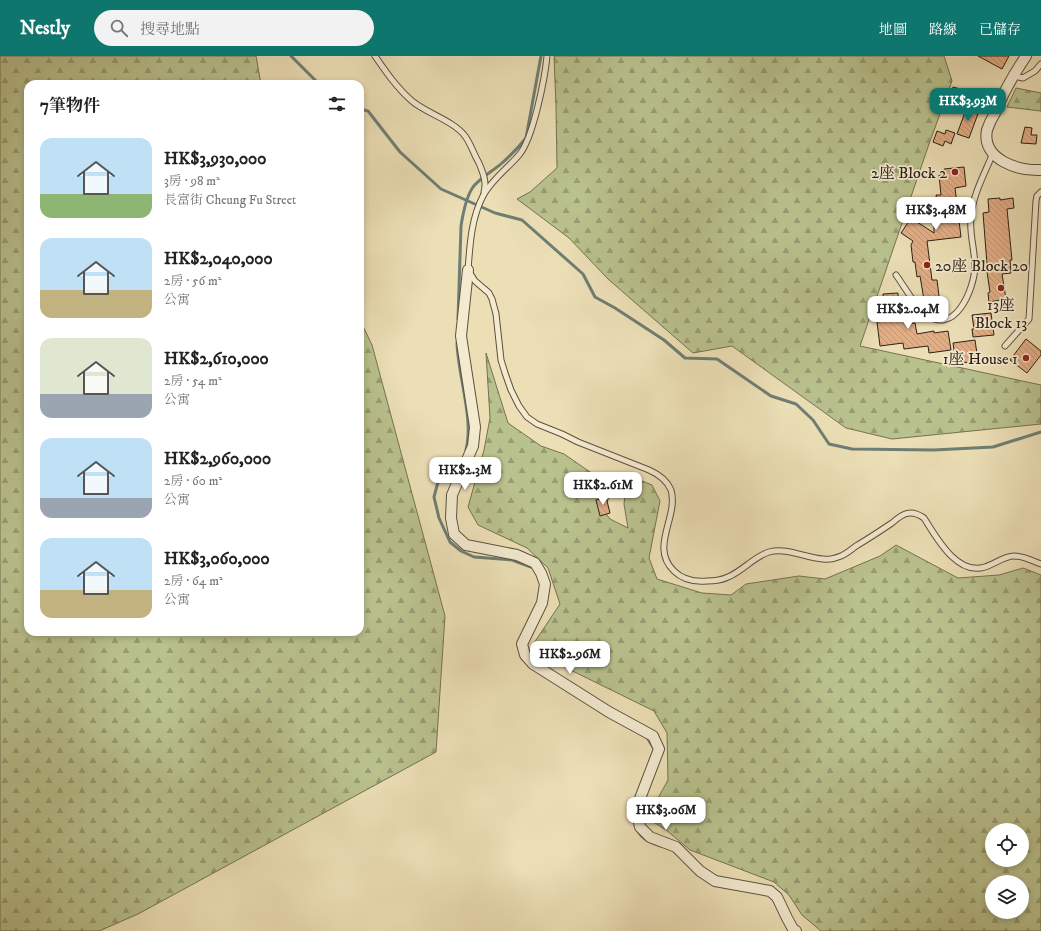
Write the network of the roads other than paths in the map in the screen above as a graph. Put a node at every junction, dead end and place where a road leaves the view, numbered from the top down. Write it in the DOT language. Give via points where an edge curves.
graph roads {
  1 [pos="376,56"];
  2 [pos="547,56"];
  3 [pos="1026,56"];
  4 [pos="1041,64"];
  5 [pos="1014,76"];
  6 [pos="993,153"];
  7 [pos="1041,170"];
  8 [pos="1041,192"];
  9 [pos="482,197"];
  10 [pos="468,270"];
  11 [pos="896,275"];
  12 [pos="1005,346"];
  13 [pos="1041,564"];
  14 [pos="796,931"];
  1 -- 9 [label="lane" via="400,90 413,102 459,129 465,136 482,170 486,185"];
  2 -- 9 [label="lane" via="531,132 520,154"];
  3 -- 5 [label="street"];
  4 -- 5 [label="lane" via="1035,71 1022,78"];
  5 -- 6 [label="street" via="987,130 988,142"];
  6 -- 7 [label="street" via="999,159 1019,168"];
  6 -- 11 [label="lane" via="971,215 975,268 973,282 961,309 948,318 932,318 925,314"];
  8 -- 12 [label="lane" via="1036,201 1029,319"];
  9 -- 10 [label="lane" via="470,239"];
  10 -- 13 [label="lane" via="492,299 501,360 511,390 528,417 537,424 659,474 667,483 672,499 663,554 668,566 686,580 700,582 729,577 757,557 769,552 779,551 824,560 840,557 899,516 909,512 924,518 952,556 962,564 984,568 1015,556"];
  10 -- 14 [label="street" via="461,336 475,427 473,446 452,495 451,518 454,534 466,545 517,554 535,563 545,584 542,603 522,644 525,655 533,664 609,712 653,736 659,749 636,809 640,827 650,837 676,847 700,871 715,881 770,891 777,897"];
}
